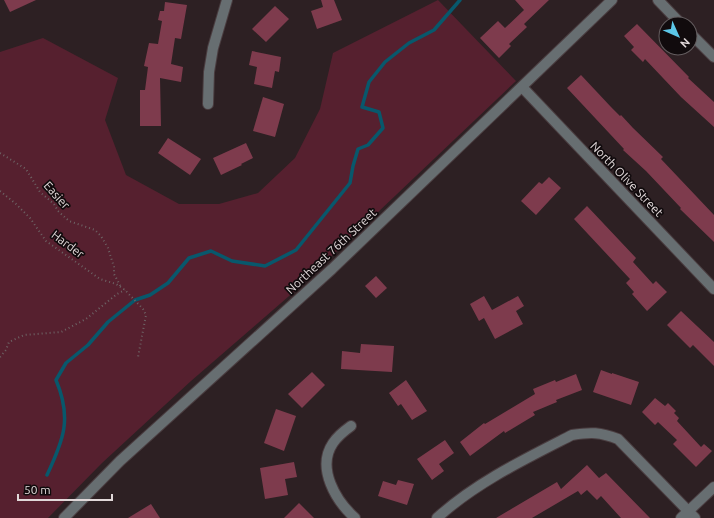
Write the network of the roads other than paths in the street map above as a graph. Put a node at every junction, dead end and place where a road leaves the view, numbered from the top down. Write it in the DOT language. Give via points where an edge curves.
graph roads {
  1 [pos="227,0"];
  2 [pos="612,0"];
  3 [pos="658,0"];
  4 [pos="674,16"];
  5 [pos="698,41"];
  6 [pos="714,57"];
  7 [pos="522,87"];
  8 [pos="208,104"];
  9 [pos="714,289"];
  10 [pos="351,426"];
  11 [pos="714,487"];
  12 [pos="689,516"];
  13 [pos="68,517"];
  14 [pos="355,518"];
  15 [pos="436,518"];
  1 -- 8 [label="street" via="213,48"];
  2 -- 7 [label="street, Northeast 76th Street"];
  3 -- 4 [label="street"];
  5 -- 6 [label="street"];
  7 -- 9 [label="street, North Olive Street"];
  7 -- 13 [label="street, Northeast 76th Street" via="332,269 120,461"];
  10 -- 14 [label="street" via="332,444 327,459 331,483 337,498"];
  11 -- 12 [label="street"];
  12 -- 15 [label="street" via="618,439 604,433 587,433 572,435 488,480"];
}
